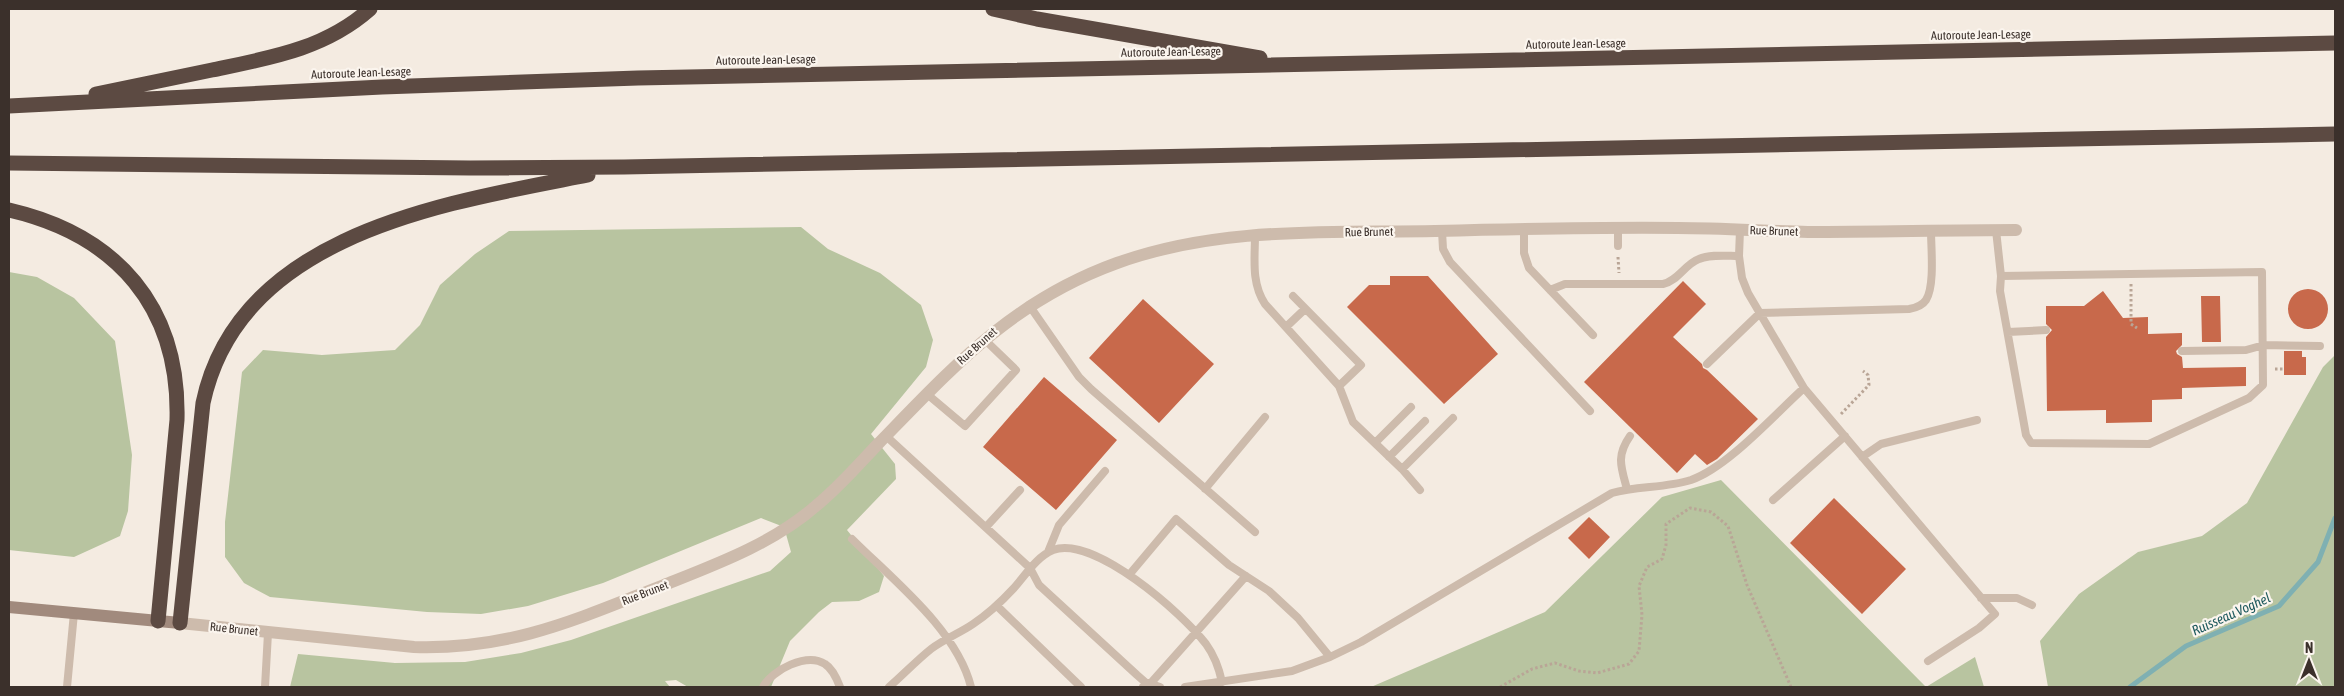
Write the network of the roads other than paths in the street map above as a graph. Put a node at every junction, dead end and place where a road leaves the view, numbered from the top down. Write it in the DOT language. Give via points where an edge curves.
graph roads {
  1 [pos="370,9"];
  2 [pos="993,9"];
  3 [pos="2335,43"];
  4 [pos="1291,64"];
  5 [pos="43,104"];
  6 [pos="9,106"];
  7 [pos="2335,134"];
  8 [pos="9,163"];
  9 [pos="624,167"];
  10 [pos="9,210"];
  11 [pos="1618,228"];
  12 [pos="1524,229"];
  13 [pos="1740,230"];
  14 [pos="1996,230"];
  15 [pos="2016,230"];
  16 [pos="1442,231"];
  17 [pos="1931,231"];
  18 [pos="1256,235"];
  19 [pos="1618,246"];
  20 [pos="1739,256"];
  21 [pos="2002,276"];
  22 [pos="1550,290"];
  23 [pos="1293,296"];
  24 [pos="1029,306"];
  25 [pos="1305,309"];
  26 [pos="1760,313"];
  27 [pos="1286,327"];
  28 [pos="2046,330"];
  29 [pos="2008,332"];
  30 [pos="1593,335"];
  31 [pos="984,339"];
  32 [pos="2264,345"];
  33 [pos="2320,346"];
  34 [pos="2182,351"];
  35 [pos="1706,364"];
  36 [pos="1339,386"];
  37 [pos="1804,388"];
  38 [pos="927,394"];
  39 [pos="1411,407"];
  40 [pos="1590,411"];
  41 [pos="1265,417"];
  42 [pos="1454,418"];
  43 [pos="1977,420"];
  44 [pos="1425,421"];
  45 [pos="886,436"];
  46 [pos="1630,436"];
  47 [pos="1845,436"];
  48 [pos="1375,443"];
  49 [pos="1389,457"];
  50 [pos="1862,457"];
  51 [pos="1402,469"];
  52 [pos="1105,471"];
  53 [pos="1205,488"];
  54 [pos="1627,489"];
  55 [pos="1020,490"];
  56 [pos="1420,490"];
  57 [pos="1773,500"];
  58 [pos="986,527"];
  59 [pos="1255,532"];
  60 [pos="852,539"];
  61 [pos="1048,552"];
  62 [pos="1030,568"];
  63 [pos="1128,575"];
  64 [pos="1246,576"];
  65 [pos="1981,598"];
  66 [pos="2032,605"];
  67 [pos="996,606"];
  68 [pos="9,607"];
  69 [pos="74,613"];
  70 [pos="158,621"];
  71 [pos="180,623"];
  72 [pos="268,633"];
  73 [pos="1197,633"];
  74 [pos="949,638"];
  75 [pos="1330,656"];
  76 [pos="1928,661"];
  77 [pos="1222,682"];
  78 [pos="1146,686"];
  79 [pos="67,687"];
  80 [pos="265,687"];
  81 [pos="763,687"];
  82 [pos="840,687"];
  83 [pos="889,687"];
  84 [pos="971,687"];
  85 [pos="1081,687"];
  86 [pos="1160,687"];
  87 [pos="1184,687"];
  1 -- 5 [label="highway" via="321,42 285,55"];
  2 -- 4 [label="highway"];
  3 -- 4 [label="highway, Autoroute Jean-Lesage"];
  4 -- 5 [label="highway, Autoroute Jean-Lesage" via="601,79"];
  5 -- 6 [label="highway, Autoroute Jean-Lesage"];
  7 -- 9 [label="highway"];
  8 -- 9 [label="highway"];
  9 -- 71 [label="highway" via="462,200 392,221 334,247 291,272 247,311 223,347 209,378 203,403"];
  10 -- 70 [label="highway" via="68,229 110,257 143,294 167,339 176,372 178,413"];
  11 -- 12 [label="street, Rue Brunet"];
  11 -- 13 [label="street, Rue Brunet"];
  11 -- 19 [label="lane"];
  12 -- 16 [label="street, Rue Brunet"];
  12 -- 22 [label="lane" via="1526,261"];
  13 -- 17 [label="street, Rue Brunet"];
  13 -- 20 [label="lane"];
  14 -- 15 [label="street, Rue Brunet"];
  14 -- 17 [label="street, Rue Brunet"];
  14 -- 21 [label="lane"];
  16 -- 18 [label="street, Rue Brunet"];
  16 -- 40 [label="lane" via="1443,249 1450,262"];
  17 -- 26 [label="lane" via="1931,280 1926,300 1919,307"];
  18 -- 24 [label="street, Rue Brunet" via="1183,244 1135,256 1079,278"];
  18 -- 27 [label="lane" via="1257,290"];
  20 -- 22 [label="lane" via="1700,258 1668,283 1565,284"];
  20 -- 26 [label="lane" via="1745,286"];
  21 -- 29 [label="lane" via="2000,290"];
  21 -- 32 [label="lane" via="2262,272"];
  22 -- 30 [label="lane"];
  23 -- 25 [label="lane"];
  24 -- 31 [label="street, Rue Brunet"];
  24 -- 53 [label="lane" via="1085,383"];
  25 -- 27 [label="lane"];
  25 -- 36 [label="lane" via="1361,365"];
  26 -- 35 [label="lane"];
  26 -- 37 [label="lane"];
  27 -- 36 [label="lane"];
  28 -- 29 [label="lane"];
  29 -- 32 [label="lane" via="2026,435 2034,444 2149,444 2261,388"];
  31 -- 38 [label="street, Rue Brunet"];
  31 -- 38 [label="lane" via="1016,370 965,426"];
  32 -- 33 [label="lane"];
  32 -- 34 [label="lane" via="2246,350"];
  36 -- 48 [label="lane" via="1353,422"];
  37 -- 47 [label="lane"];
  37 -- 54 [label="lane" via="1711,470 1688,481"];
  38 -- 45 [label="street, Rue Brunet"];
  39 -- 48 [label="lane"];
  41 -- 53 [label="lane"];
  42 -- 51 [label="lane"];
  43 -- 50 [label="lane" via="1881,444"];
  44 -- 49 [label="lane"];
  45 -- 58 [label="lane"];
  45 -- 72 [label="street, Rue Brunet" via="819,504 771,537 707,568 544,631 444,648"];
  46 -- 54 [label="lane" via="1620,458"];
  47 -- 50 [label="lane"];
  47 -- 57 [label="lane"];
  48 -- 49 [label="lane"];
  49 -- 51 [label="lane"];
  50 -- 65 [label="lane"];
  51 -- 56 [label="lane"];
  52 -- 61 [label="lane" via="1059,525"];
  53 -- 59 [label="lane"];
  54 -- 75 [label="lane" via="1595,502 1361,642"];
  55 -- 58 [label="lane"];
  58 -- 62 [label="lane"];
  60 -- 74 [label="lane"];
  61 -- 62 [label="lane"];
  61 -- 63 [label="lane" via="1065,547 1074,549 1116,566"];
  62 -- 67 [label="lane"];
  62 -- 78 [label="lane" via="1039,585"];
  63 -- 64 [label="lane" via="1176,519"];
  63 -- 73 [label="lane" via="1163,601"];
  64 -- 73 [label="lane"];
  64 -- 75 [label="lane" via="1298,618"];
  65 -- 66 [label="lane" via="2018,598"];
  65 -- 76 [label="lane" via="1995,614"];
  67 -- 74 [label="lane"];
  67 -- 85 [label="lane"];
  68 -- 69 [label="street, Rue Brunet"];
  69 -- 70 [label="street, Rue Brunet"];
  69 -- 79 [label="lane"];
  70 -- 71 [label="street, Rue Brunet"];
  71 -- 72 [label="street, Rue Brunet"];
  72 -- 80 [label="lane"];
  73 -- 77 [label="lane" via="1216,660"];
  73 -- 78 [label="lane"];
  74 -- 83 [label="lane" via="932,648"];
  74 -- 84 [label="lane" via="962,660"];
  75 -- 77 [label="lane" via="1292,671"];
  77 -- 87 [label="lane"];
  78 -- 86 [label="lane"];
  81 -- 82 [label="lane" via="773,675 796,663 813,660 828,665"];
}
